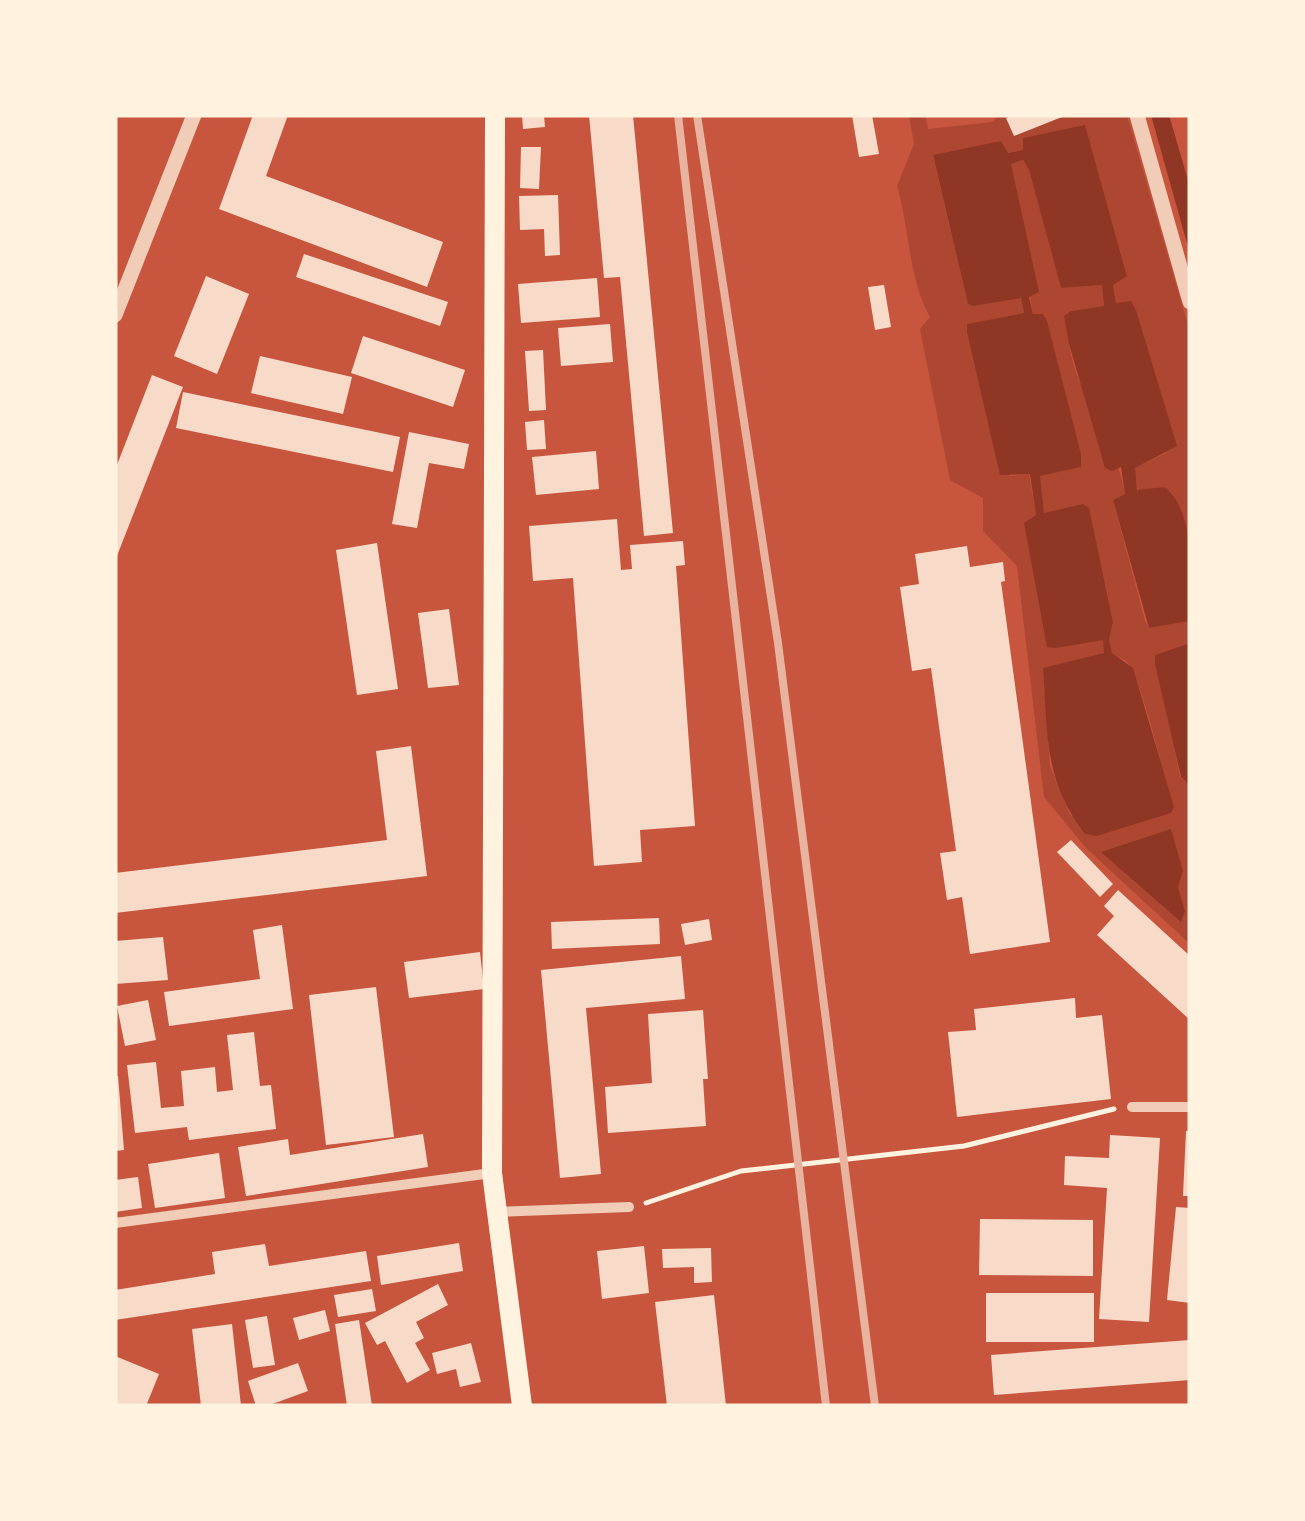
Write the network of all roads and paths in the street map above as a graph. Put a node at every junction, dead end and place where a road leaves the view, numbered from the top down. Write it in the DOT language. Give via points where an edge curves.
graph roads {
  1 [pos="194,115"];
  2 [pos="495,115"];
  3 [pos="1136,115"];
  4 [pos="1190,302"];
  5 [pos="115,315"];
  6 [pos="1132,1107"];
  7 [pos="1190,1107"];
  8 [pos="1091,1112"];
  9 [pos="492,1173"];
  10 [pos="672,1197"];
  11 [pos="629,1207"];
  12 [pos="497,1212"];
  13 [pos="115,1224"];
  14 [pos="522,1406"];
  1 -- 5 [label="street"];
  2 -- 9 [label="main road"];
  3 -- 4 [label="street"];
  6 -- 7 [label="street"];
  8 -- 10 [label="path" via="964,1146 741,1171"];
  9 -- 12 [label="main road"];
  9 -- 13 [label="street"];
  11 -- 12 [label="street"];
  12 -- 14 [label="main road"];
}
